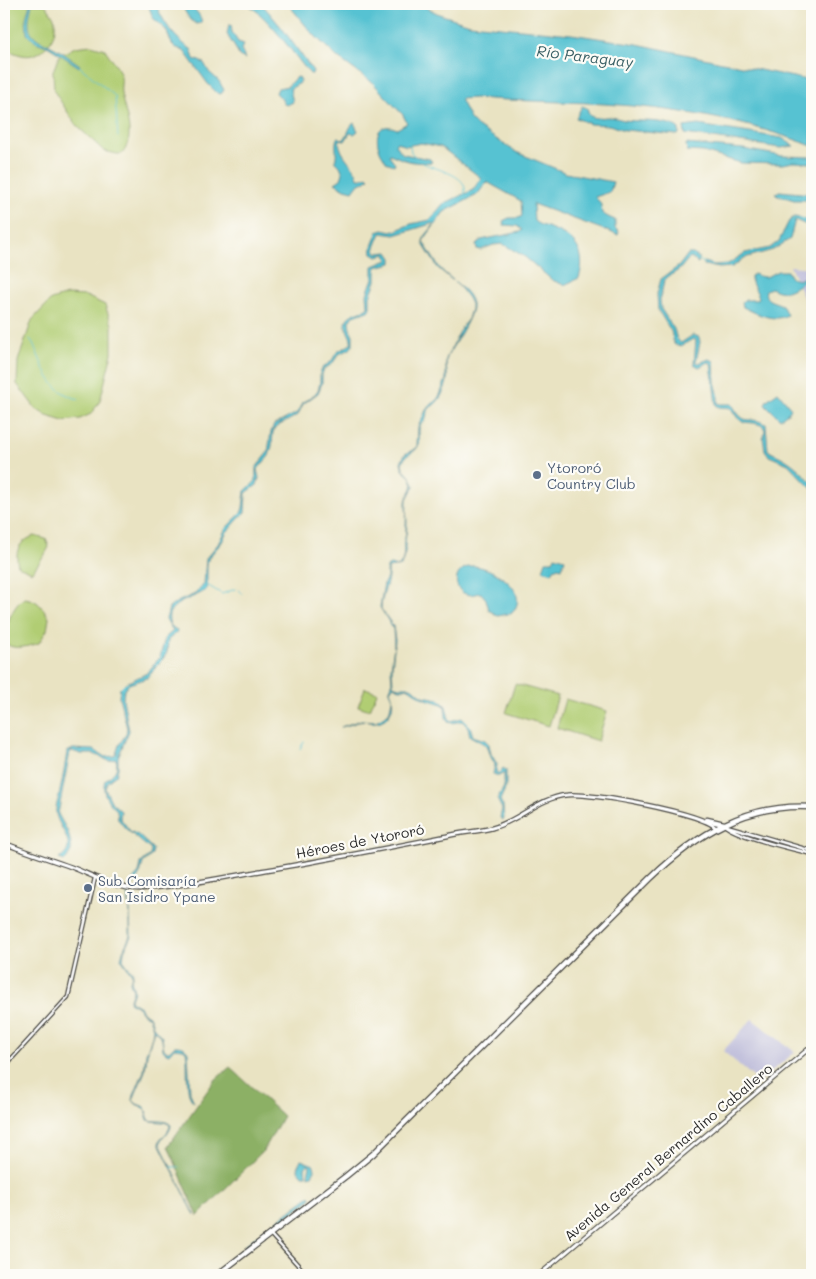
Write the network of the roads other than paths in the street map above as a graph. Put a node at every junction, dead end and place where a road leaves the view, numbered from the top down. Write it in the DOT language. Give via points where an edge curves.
graph roads {
  1 [pos="812,807"];
  2 [pos="706,820"];
  3 [pos="725,825"];
  4 [pos="716,828"];
  5 [pos="709,832"];
  6 [pos="4,843"];
  7 [pos="812,852"];
  8 [pos="95,878"];
  9 [pos="812,1046"];
  10 [pos="4,1067"];
  11 [pos="271,1235"];
  12 [pos="217,1275"];
  13 [pos="307,1275"];
  14 [pos="539,1275"];
  1 -- 3 [label="highway" via="762,811"];
  2 -- 3 [label="highway"];
  2 -- 4 [label="main road, Héroes de Ytororó"];
  2 -- 5 [label="highway"];
  2 -- 8 [label="main road, Héroes de Ytororó" via="629,801 570,794 541,802 505,824 489,829 324,861 161,886 133,888"];
  3 -- 4 [label="highway"];
  3 -- 7 [label="street"];
  4 -- 5 [label="highway"];
  5 -- 11 [label="highway" via="657,872 373,1154"];
  6 -- 8 [label="main road, Héroes de Ytororó"];
  8 -- 10 [label="street" via="68,997"];
  9 -- 14 [label="main road, Avenida General Bernardino Caballero"];
  11 -- 12 [label="highway"];
  11 -- 13 [label="street"];
}
